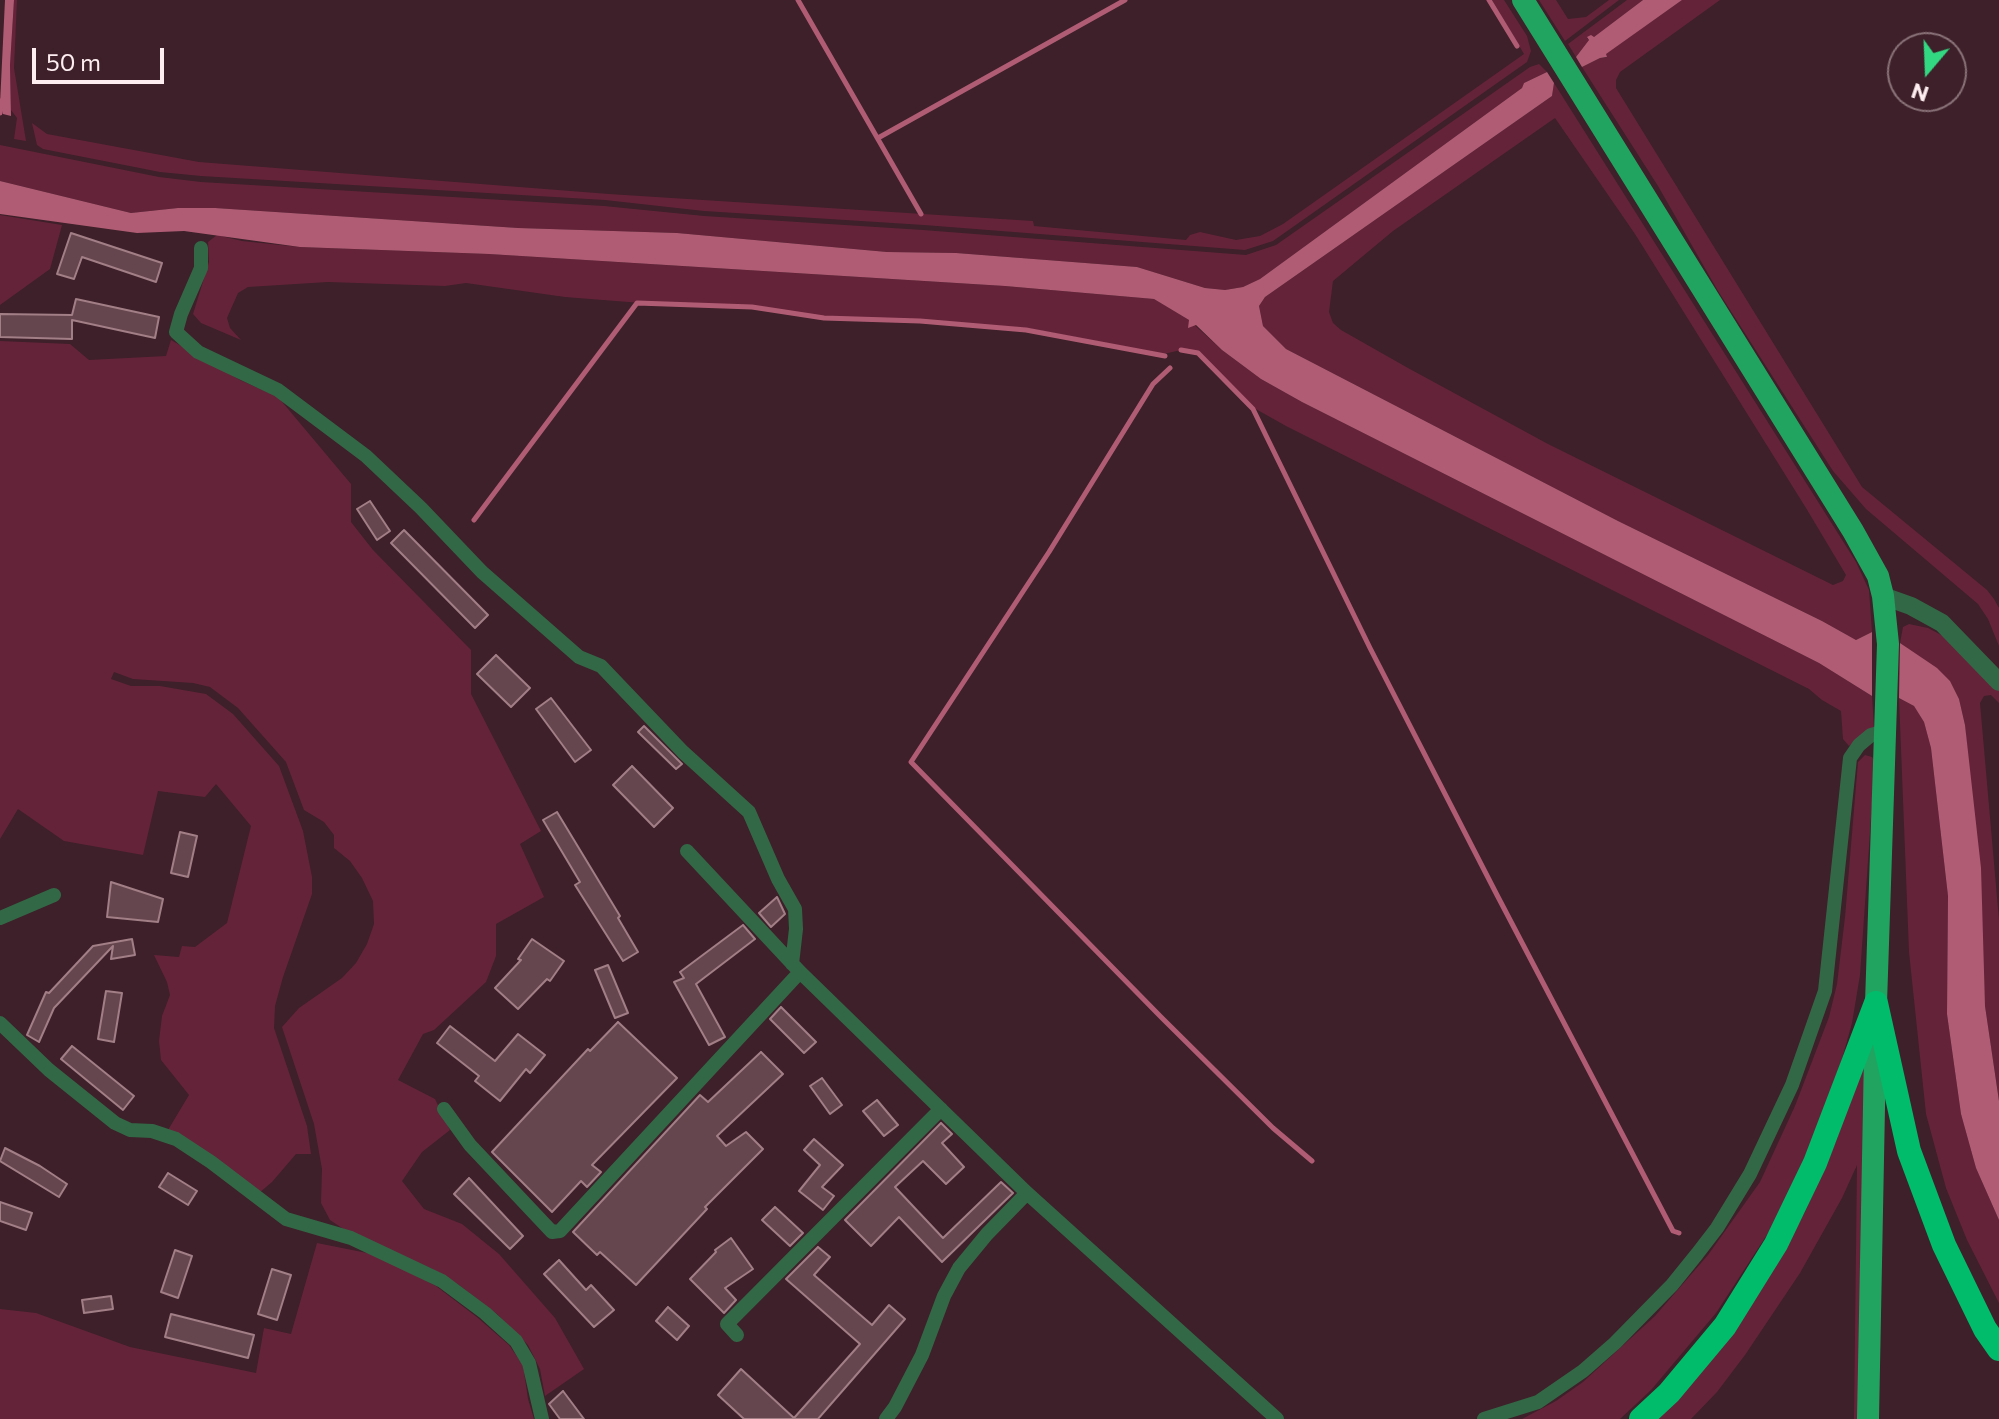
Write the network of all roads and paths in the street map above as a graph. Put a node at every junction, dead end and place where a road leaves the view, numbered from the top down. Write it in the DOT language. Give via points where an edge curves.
graph roads {
  1 [pos="1523,0"];
  2 [pos="201,248"];
  3 [pos="1883,596"];
  4 [pos="1999,682"];
  5 [pos="1885,731"];
  6 [pos="687,851"];
  7 [pos="54,895"];
  8 [pos="0,918"];
  9 [pos="796,968"];
  10 [pos="1876,1003"];
  11 [pos="0,1023"];
  12 [pos="444,1109"];
  13 [pos="941,1109"];
  14 [pos="1027,1193"];
  15 [pos="737,1335"];
  16 [pos="1999,1349"];
  17 [pos="542,1419"];
  18 [pos="886,1419"];
  19 [pos="1277,1419"];
  20 [pos="1484,1419"];
  21 [pos="1641,1419"];
  22 [pos="1868,1419"];
  1 -- 3 [label="main road" via="1853,531"];
  2 -- 9 [label="street" via="201,268 176,332 198,352 278,390 366,456 482,572 579,657 601,666 749,812 795,909"];
  3 -- 4 [label="street" via="1942,623"];
  3 -- 5 [label="main road" via="1888,644"];
  5 -- 10 [label="main road"];
  5 -- 20 [label="street" via="1871,735 1850,758 1825,991 1792,1085 1742,1188 1672,1285 1594,1362 1538,1402"];
  6 -- 9 [label="street"];
  7 -- 8 [label="street"];
  9 -- 12 [label="street" via="560,1231 552,1232 470,1145"];
  9 -- 13 [label="street"];
  10 -- 16 [label="highway" via="1909,1151 1944,1245"];
  10 -- 21 [label="highway" via="1815,1163 1776,1244 1725,1326"];
  10 -- 22 [label="main road"];
  11 -- 17 [label="street" via="115,1123 176,1139 286,1219 382,1251 464,1297 516,1341 529,1363"];
  13 -- 14 [label="street"];
  13 -- 15 [label="street" via="727,1324"];
  14 -- 18 [label="street" via="959,1268 922,1355"];
  14 -- 19 [label="street"];
}
